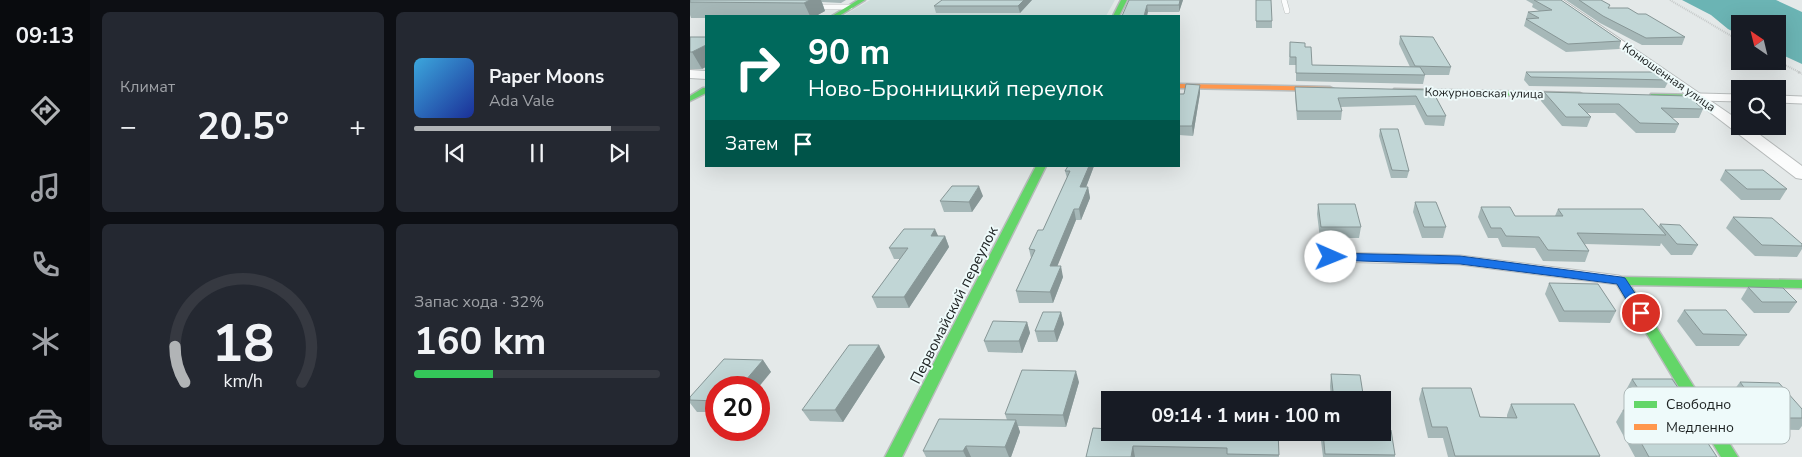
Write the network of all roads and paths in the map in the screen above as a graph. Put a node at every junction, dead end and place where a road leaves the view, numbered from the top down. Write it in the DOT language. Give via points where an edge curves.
graph roads {
  1 [pos="862,0"];
  2 [pos="1124,0"];
  3 [pos="1284,0"];
  4 [pos="1557,0"];
  5 [pos="1670,0"];
  6 [pos="803,7"];
  7 [pos="850,7"];
  8 [pos="1287,11"];
  9 [pos="836,15"];
  10 [pos="1116,15"];
  11 [pos="1731,36"];
  12 [pos="1786,66"];
  13 [pos="690,74"];
  14 [pos="1802,74"];
  15 [pos="705,75"];
  16 [pos="1180,86"];
  17 [pos="1346,90"];
  18 [pos="1385,90"];
  19 [pos="705,91"];
  20 [pos="1591,95"];
  21 [pos="1640,96"];
  22 [pos="1699,97"];
  23 [pos="1731,98"];
  24 [pos="1786,99"];
  25 [pos="690,100"];
  26 [pos="1802,100"];
  27 [pos="1040,167"];
  28 [pos="1802,174"];
  29 [pos="1331,257"];
  30 [pos="1621,281"];
  31 [pos="1802,284"];
  32 [pos="1687,387"];
  33 [pos="1722,444"];
  34 [pos="893,457"];
  35 [pos="1730,457"];
  1 -- 7 [label="street"];
  2 -- 10 [label="street"];
  3 -- 8 [label="lane"];
  4 -- 22 [label="street, Конюшенная улица"];
  5 -- 11 [label="path"];
  6 -- 7 [label="lane"];
  7 -- 9 [label="street"];
  12 -- 14 [label="path"];
  13 -- 15 [label="street"];
  16 -- 17 [label="street"];
  18 -- 20 [label="street, Кожурновская улица"];
  19 -- 25 [label="street"];
  21 -- 22 [label="street"];
  22 -- 23 [label="lane"];
  22 -- 28 [label="street, Конюшенная улица"];
  24 -- 26 [label="lane"];
  27 -- 34 [label="street, Первомайский переулок"];
  29 -- 30 [label="lane" via="1460,260"];
  30 -- 31 [label="street"];
  30 -- 32 [label="street"];
  33 -- 35 [label="street"];
}
